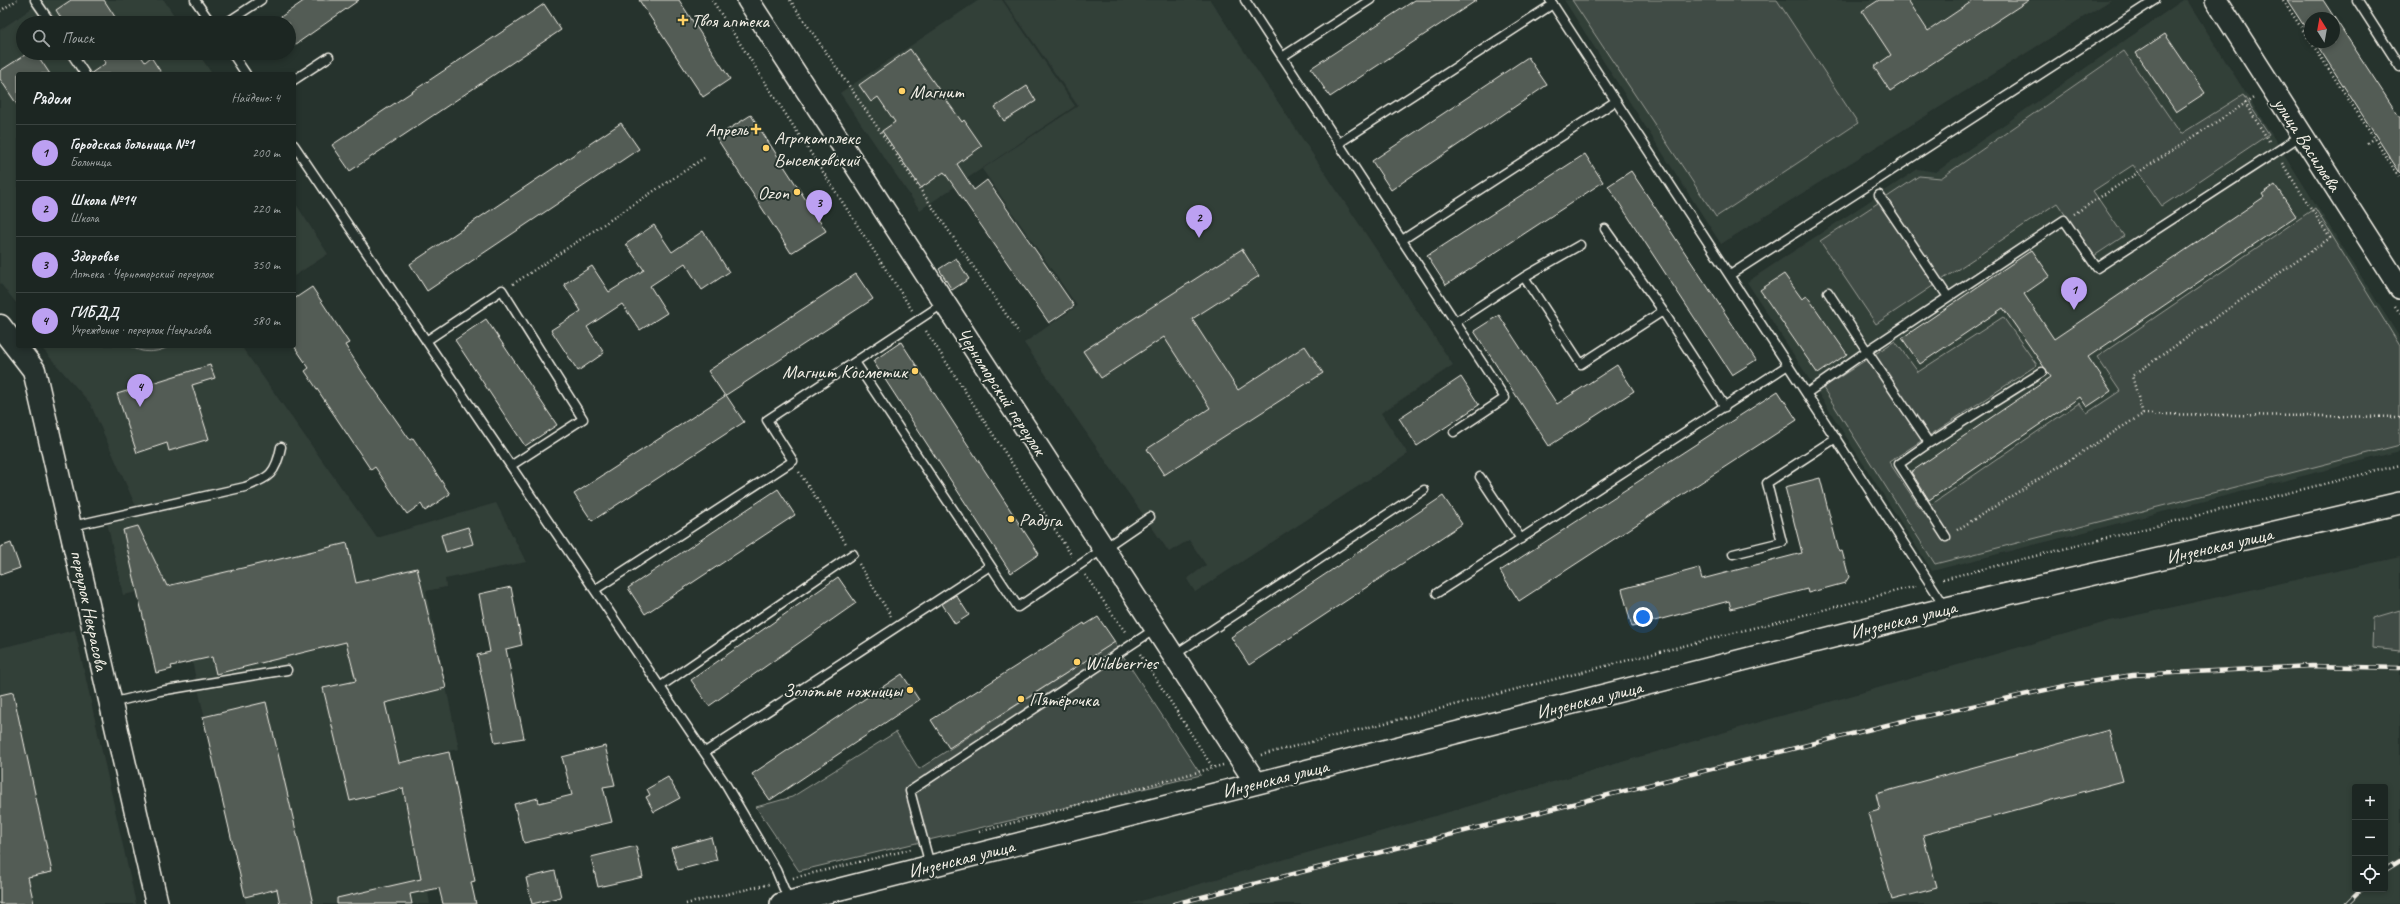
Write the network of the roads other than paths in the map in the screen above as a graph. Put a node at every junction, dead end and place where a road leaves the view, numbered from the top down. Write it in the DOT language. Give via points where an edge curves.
graph roads {
  1 [pos="36,0"];
  2 [pos="196,0"];
  3 [pos="261,0"];
  4 [pos="748,0"];
  5 [pos="1245,0"];
  6 [pos="1370,0"];
  7 [pos="2155,0"];
  8 [pos="2216,0"];
  9 [pos="2357,0"];
  10 [pos="1552,2"];
  11 [pos="46,16"];
  12 [pos="206,16"];
  13 [pos="237,16"];
  14 [pos="329,57"];
  15 [pos="1282,57"];
  16 [pos="76,60"];
  17 [pos="237,60"];
  18 [pos="2400,66"];
  19 [pos="84,72"];
  20 [pos="245,72"];
  21 [pos="296,79"];
  22 [pos="1616,101"];
  23 [pos="2302,135"];
  24 [pos="1339,143"];
  25 [pos="296,148"];
  26 [pos="1879,195"];
  27 [pos="1605,229"];
  28 [pos="1402,240"];
  29 [pos="1580,245"];
  30 [pos="1730,275"];
  31 [pos="1524,277"];
  32 [pos="2400,288"];
  33 [pos="1828,292"];
  34 [pos="1948,298"];
  35 [pos="945,302"];
  36 [pos="1662,311"];
  37 [pos="1455,322"];
  38 [pos="0,326"];
  39 [pos="426,341"];
  40 [pos="16,347"];
  41 [pos="17,348"];
  42 [pos="1868,351"];
  43 [pos="855,362"];
  44 [pos="1788,365"];
  45 [pos="2042,372"];
  46 [pos="1807,393"];
  47 [pos="1725,407"];
  48 [pos="1454,432"];
  49 [pos="1836,438"];
  50 [pos="1929,444"];
  51 [pos="281,447"];
  52 [pos="512,465"];
  53 [pos="1480,477"];
  54 [pos="1424,490"];
  55 [pos="2400,503"];
  56 [pos="1150,517"];
  57 [pos="72,526"];
  58 [pos="1946,536"];
  59 [pos="1520,539"];
  60 [pos="1103,547"];
  61 [pos="853,554"];
  62 [pos="1733,554"];
  63 [pos="990,566"];
  64 [pos="596,589"];
  65 [pos="1437,594"];
  66 [pos="1946,608"];
  67 [pos="1156,629"];
  68 [pos="1173,656"];
  69 [pos="287,670"];
  70 [pos="661,686"];
  71 [pos="110,703"];
  72 [pos="705,752"];
  73 [pos="1256,783"];
  74 [pos="927,856"];
  75 [pos="785,903"];
  76 [pos="157,904"];
  1 -- 11 [label="lane"];
  2 -- 12 [label="lane"];
  3 -- 13 [label="lane"];
  4 -- 35 [label="street, Черноморский переулок"];
  5 -- 15 [label="lane"];
  6 -- 15 [label="lane"];
  7 -- 30 [label="lane"];
  8 -- 23 [label="street, улица Васильева"];
  9 -- 18 [label="lane"];
  10 -- 22 [label="lane"];
  10 -- 24 [label="lane"];
  14 -- 21 [label="lane"];
  15 -- 24 [label="lane"];
  16 -- 19 [label="lane"];
  17 -- 20 [label="lane"];
  22 -- 28 [label="lane"];
  22 -- 30 [label="lane"];
  23 -- 32 [label="street, улица Васильева"];
  23 -- 34 [label="lane" via="2097,268 2064,220"];
  24 -- 28 [label="lane"];
  25 -- 39 [label="lane"];
  26 -- 34 [label="lane"];
  27 -- 36 [label="lane"];
  28 -- 37 [label="lane"];
  29 -- 31 [label="lane"];
  30 -- 44 [label="lane"];
  31 -- 36 [label="lane" via="1581,364"];
  31 -- 37 [label="lane"];
  33 -- 42 [label="lane"];
  34 -- 42 [label="lane"];
  35 -- 43 [label="lane"];
  35 -- 60 [label="street, Черноморский переулок"];
  36 -- 47 [label="lane"];
  37 -- 48 [label="lane" via="1505,398"];
  38 -- 40 [label="main road, переулок Некрасова"];
  39 -- 52 [label="lane"];
  39 -- 52 [label="lane" via="502,290 584,419"];
  41 -- 57 [label="main road, переулок Некрасова" via="34,370"];
  42 -- 46 [label="lane"];
  42 -- 50 [label="lane"];
  43 -- 63 [label="lane"];
  43 -- 64 [label="lane" via="767,420 793,461"];
  44 -- 46 [label="lane"];
  44 -- 47 [label="lane"];
  45 -- 50 [label="lane"];
  46 -- 49 [label="lane"];
  47 -- 59 [label="lane"];
  49 -- 62 [label="lane" via="1768,483 1782,542"];
  49 -- 66 [label="lane"];
  50 -- 58 [label="lane" via="1898,464"];
  51 -- 57 [label="lane" via="278,464 266,479 245,487"];
  52 -- 64 [label="lane"];
  53 -- 59 [label="lane"];
  54 -- 68 [label="lane"];
  55 -- 66 [label="street, Инзенская улица"];
  56 -- 60 [label="lane"];
  57 -- 71 [label="main road, переулок Некрасова"];
  59 -- 65 [label="lane"];
  60 -- 63 [label="lane" via="1018,607"];
  60 -- 67 [label="street, Черноморский переулок"];
  61 -- 70 [label="lane"];
  63 -- 72 [label="lane"];
  64 -- 70 [label="lane"];
  66 -- 73 [label="street, Инзенская улица"];
  67 -- 68 [label="street, Черноморский переулок"];
  67 -- 74 [label="lane" via="910,791"];
  68 -- 73 [label="street, Черноморский переулок"];
  69 -- 71 [label="lane" via="160,691"];
  70 -- 72 [label="lane"];
  71 -- 76 [label="main road, переулок Некрасова"];
  72 -- 75 [label="lane" via="781,881"];
  73 -- 74 [label="street, Инзенская улица"];
  74 -- 75 [label="street, Инзенская улица"];
}
